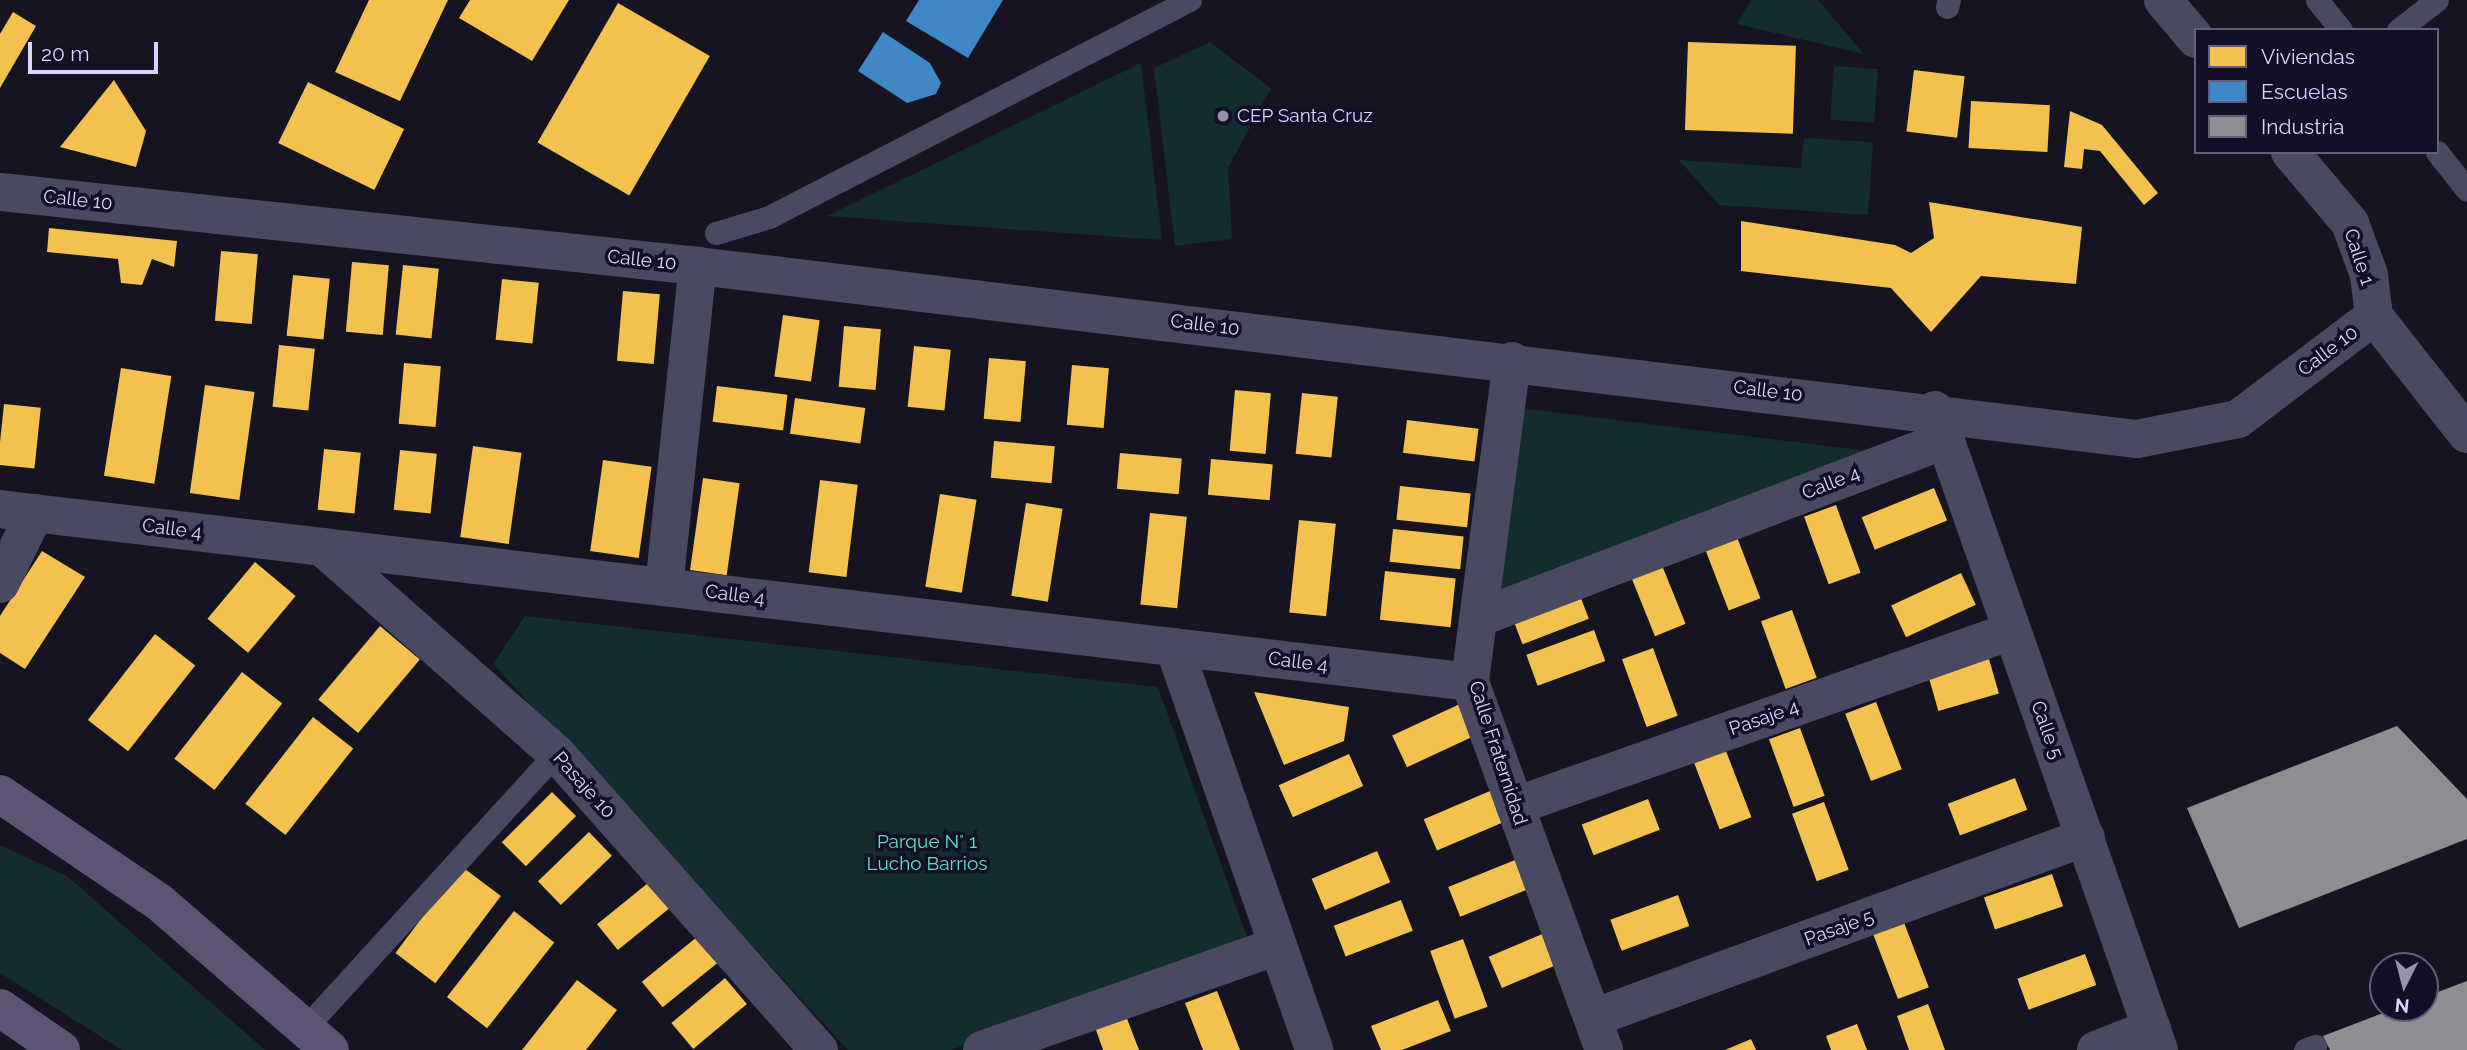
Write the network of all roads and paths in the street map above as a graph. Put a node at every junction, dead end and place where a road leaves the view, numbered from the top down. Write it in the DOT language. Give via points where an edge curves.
graph roads {
  1 [pos="1190,0"];
  2 [pos="2163,0"];
  3 [pos="2317,0"];
  4 [pos="2437,0"];
  5 [pos="2339,28"];
  6 [pos="2401,28"];
  7 [pos="2194,37"];
  8 [pos="2292,154"];
  9 [pos="2439,154"];
  10 [pos="2467,190"];
  11 [pos="0,192"];
  12 [pos="707,250"];
  13 [pos="2374,316"];
  14 [pos="1512,361"];
  15 [pos="1940,425"];
  16 [pos="2467,434"];
  17 [pos="17,511"];
  18 [pos="322,547"];
  19 [pos="0,584"];
  20 [pos="663,587"];
  21 [pos="1481,617"];
  22 [pos="2012,631"];
  23 [pos="1174,647"];
  24 [pos="1470,682"];
  25 [pos="556,753"];
  26 [pos="0,794"];
  27 [pos="1515,806"];
  28 [pos="2086,837"];
  29 [pos="1278,946"];
  30 [pos="0,1008"];
  31 [pos="1598,1034"];
  32 [pos="318,1039"];
  33 [pos="2156,1039"];
  34 [pos="61,1050"];
  35 [pos="819,1050"];
  36 [pos="982,1050"];
  37 [pos="1314,1050"];
  38 [pos="2096,1050"];
  1 -- 12 [label="lane"];
  2 -- 7 [label="street"];
  3 -- 5 [label="lane"];
  4 -- 6 [label="lane"];
  8 -- 13 [label="street, Calle 1" via="2350,223 2369,275"];
  9 -- 10 [label="lane"];
  11 -- 12 [label="street, Calle 10"];
  12 -- 14 [label="street, Calle 10"];
  12 -- 20 [label="street"];
  13 -- 15 [label="street, Calle 10" via="2238,419 2137,439"];
  13 -- 16 [label="street"];
  14 -- 15 [label="street, Calle 10"];
  14 -- 21 [label="street, Calle Fraternidad"];
  15 -- 21 [label="street, Calle 4"];
  15 -- 22 [label="street, Calle 5"];
  17 -- 18 [label="street, Calle 4"];
  17 -- 19 [label="street"];
  18 -- 20 [label="street, Calle 4"];
  18 -- 25 [label="street, Pasaje 10"];
  20 -- 23 [label="street, Calle 4"];
  21 -- 24 [label="street, Calle Fraternidad"];
  22 -- 27 [label="street, Pasaje 4"];
  22 -- 28 [label="street, Calle 5"];
  23 -- 24 [label="street, Calle 4"];
  23 -- 29 [label="street"];
  24 -- 27 [label="street, Calle Fraternidad"];
  25 -- 32 [label="lane"];
  25 -- 35 [label="street, Pasaje 10"];
  26 -- 32 [label="main road" via="159,902"];
  27 -- 31 [label="street, Calle Fraternidad"];
  28 -- 31 [label="street, Pasaje 5"];
  28 -- 33 [label="street, Calle 5"];
  29 -- 36 [label="street"];
  29 -- 37 [label="street"];
  30 -- 34 [label="main road"];
  33 -- 38 [label="street"];
}
